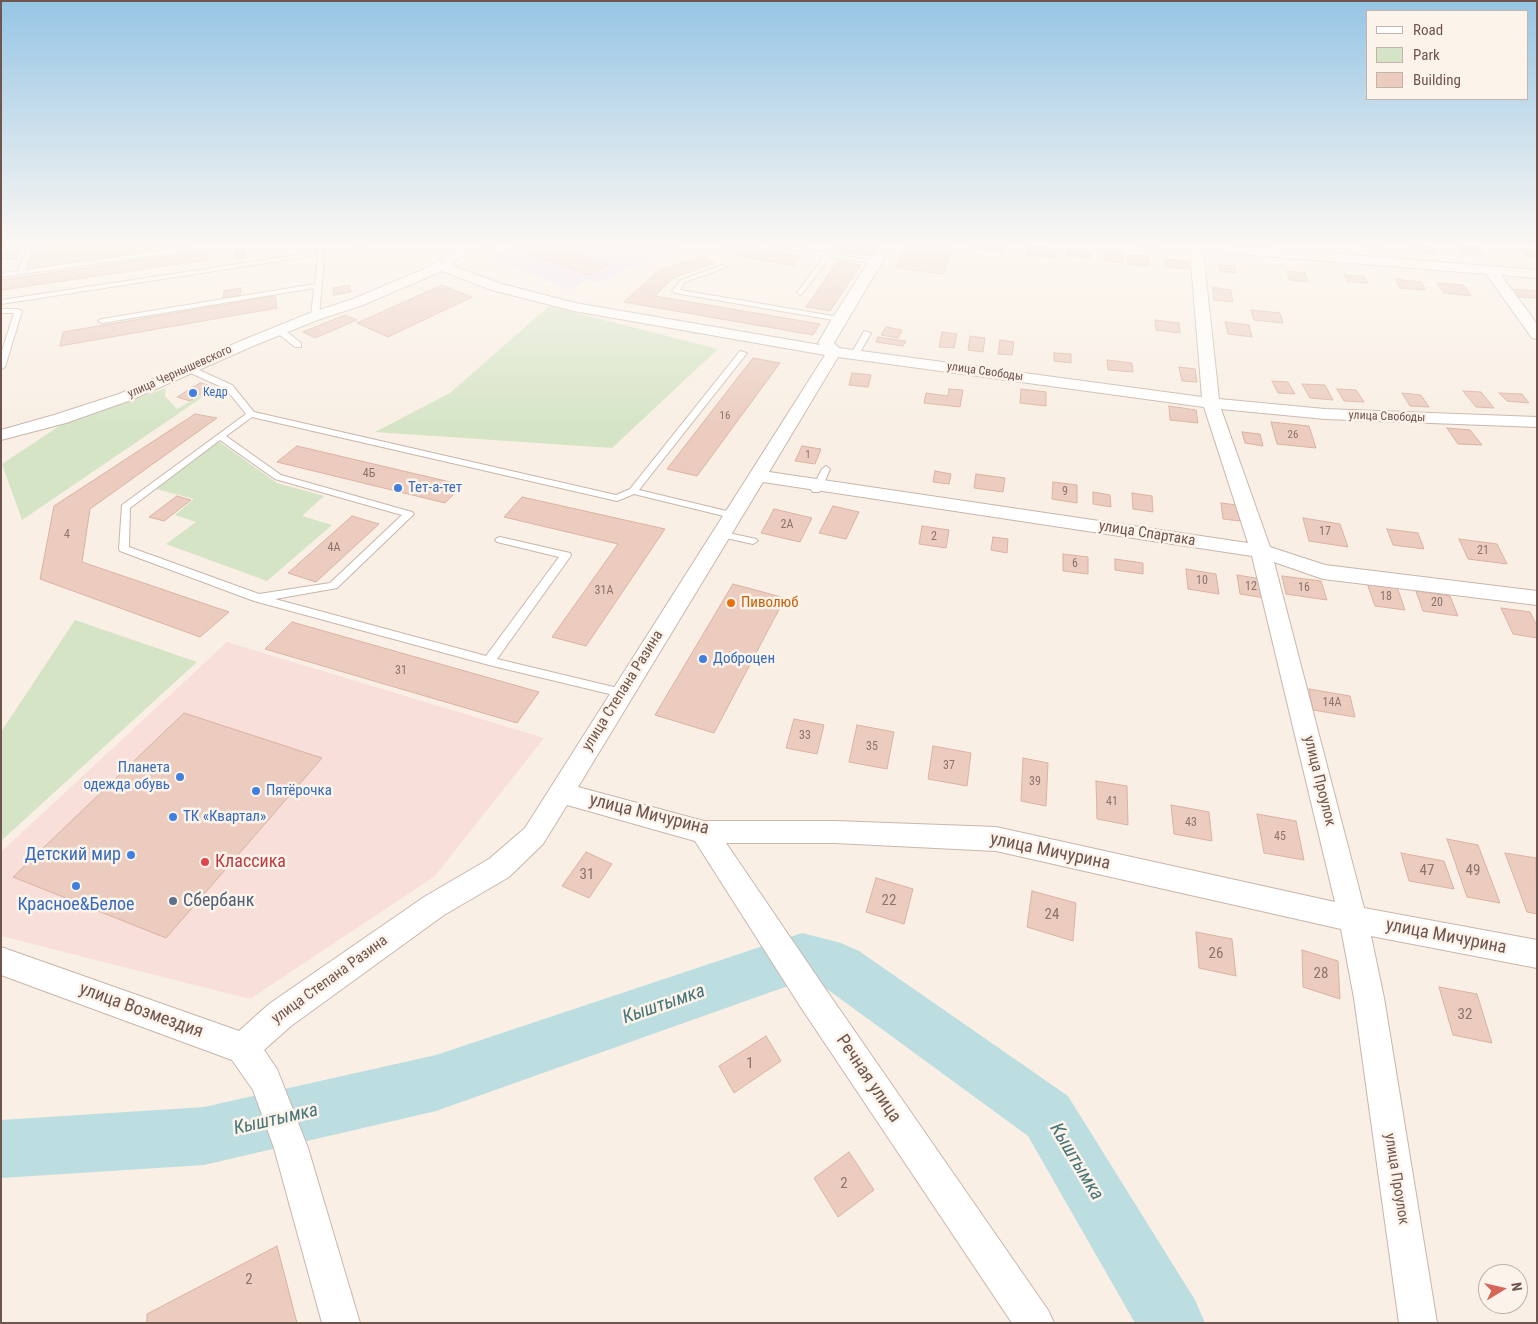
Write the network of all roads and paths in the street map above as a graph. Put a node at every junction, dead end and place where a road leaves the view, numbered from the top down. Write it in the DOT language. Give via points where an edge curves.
graph roads {
  1 [pos="205,304"];
  2 [pos="316,304"];
  3 [pos="353,304"];
  4 [pos="562,304"];
  5 [pos="750,304"];
  6 [pos="849,304"];
  7 [pos="1202,304"];
  8 [pos="1514,304"];
  9 [pos="1,311"];
  10 [pos="315,316"];
  11 [pos="839,319"];
  12 [pos="102,321"];
  13 [pos="279,330"];
  14 [pos="867,334"];
  15 [pos="1537,336"];
  16 [pos="298,345"];
  17 [pos="743,353"];
  18 [pos="845,353"];
  19 [pos="1,366"];
  20 [pos="188,368"];
  21 [pos="1211,403"];
  22 [pos="251,414"];
  23 [pos="1537,422"];
  24 [pos="1,435"];
  25 [pos="220,436"];
  26 [pos="756,475"];
  27 [pos="633,491"];
  28 [pos="732,515"];
  29 [pos="720,534"];
  30 [pos="500,540"];
  31 [pos="753,542"];
  32 [pos="1261,551"];
  33 [pos="258,598"];
  34 [pos="1537,598"];
  35 [pos="489,660"];
  36 [pos="622,693"];
  37 [pos="560,793"];
  38 [pos="704,832"];
  39 [pos="1353,919"];
  40 [pos="1537,954"];
  41 [pos="1,961"];
  42 [pos="243,1048"];
  43 [pos="341,1323"];
  44 [pos="1035,1323"];
  45 [pos="1418,1323"];
  1 -- 12 [label="lane"];
  2 -- 10 [label="lane"];
  3 -- 10 [label="street, улица Чернышевского"];
  4 -- 18 [label="street, улица Свободы"];
  5 -- 11 [label="lane"];
  6 -- 11 [label="street"];
  7 -- 21 [label="street, улица Проулок"];
  8 -- 15 [label="street"];
  9 -- 19 [label="lane" via="18,311"];
  10 -- 13 [label="street, улица Чернышевского"];
  11 -- 18 [label="street" via="826,343"];
  13 -- 16 [label="lane"];
  13 -- 20 [label="street, улица Чернышевского"];
  14 -- 18 [label="lane"];
  17 -- 27 [label="lane"];
  18 -- 21 [label="street, улица Свободы"];
  18 -- 26 [label="street, улица Степана Разина"];
  20 -- 22 [label="lane" via="229,387"];
  20 -- 24 [label="street, улица Чернышевского" via="125,396"];
  21 -- 23 [label="street, улица Свободы" via="1325,414"];
  21 -- 32 [label="street, улица Проулок"];
  22 -- 25 [label="lane"];
  22 -- 27 [label="lane" via="617,498"];
  25 -- 33 [label="lane" via="125,507 124,549"];
  25 -- 33 [label="lane" via="278,477 410,514 333,586"];
  26 -- 28 [label="street, улица Степана Разина"];
  26 -- 32 [label="street, улица Спартака" via="820,481"];
  27 -- 28 [label="lane"];
  28 -- 29 [label="street, улица Степана Разина"];
  29 -- 31 [label="lane"];
  29 -- 36 [label="street, улица Степана Разина"];
  30 -- 35 [label="lane" via="566,555"];
  32 -- 34 [label="street, улица Спартака" via="1323,572"];
  32 -- 39 [label="street, улица Проулок"];
  33 -- 35 [label="lane"];
  35 -- 36 [label="lane"];
  36 -- 37 [label="street, улица Степана Разина"];
  37 -- 38 [label="street, улица Мичурина"];
  37 -- 42 [label="street, улица Степана Разина" via="534,836 499,868 434,906 280,1015"];
  38 -- 39 [label="street, улица Мичурина" via="835,832 996,839"];
  38 -- 44 [label="street, Речная улица"];
  39 -- 40 [label="street, улица Мичурина"];
  39 -- 45 [label="street, улица Проулок" via="1369,998"];
  41 -- 42 [label="street, улица Возмездия"];
  42 -- 43 [label="street" via="266,1080 291,1148"];
}
